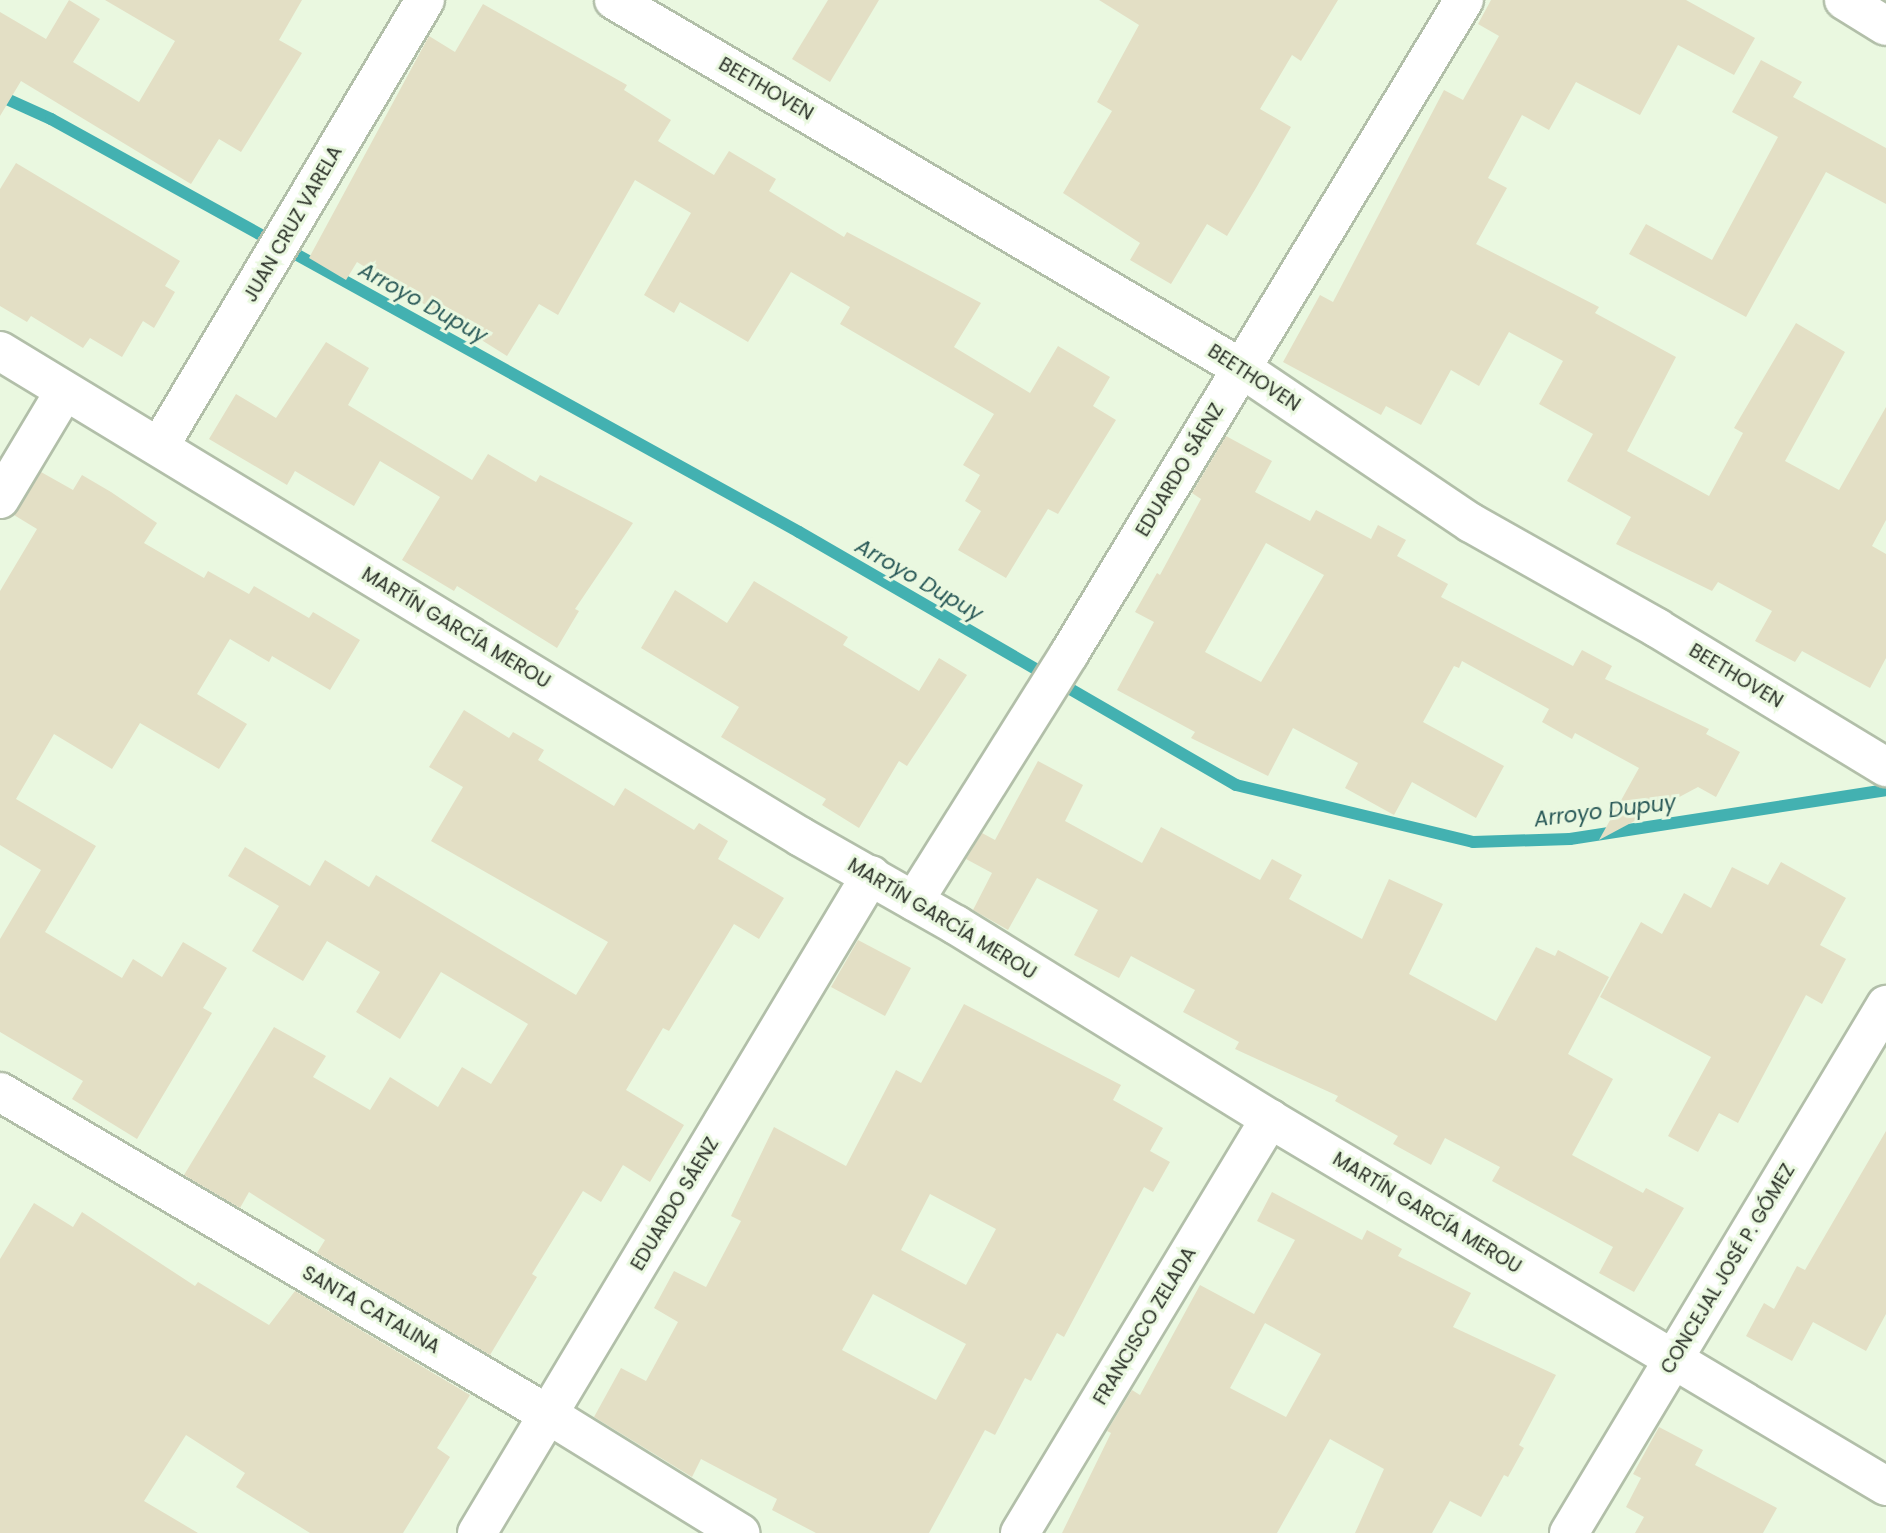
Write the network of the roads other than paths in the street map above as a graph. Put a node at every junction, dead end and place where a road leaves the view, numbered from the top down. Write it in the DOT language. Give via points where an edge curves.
graph roads {
  1 [pos="425,0"];
  2 [pos="614,0"];
  3 [pos="1464,0"];
  4 [pos="1843,0"];
  5 [pos="1886,26"];
  6 [pos="0,351"];
  7 [pos="1241,368"];
  8 [pos="64,392"];
  9 [pos="159,447"];
  10 [pos="0,499"];
  11 [pos="1886,767"];
  12 [pos="871,875"];
  13 [pos="914,901"];
  14 [pos="1886,1005"];
  15 [pos="0,1092"];
  16 [pos="1270,1119"];
  17 [pos="1676,1358"];
  18 [pos="549,1415"];
  19 [pos="1886,1486"];
  20 [pos="477,1533"];
  21 [pos="740,1533"];
  22 [pos="1020,1533"];
  23 [pos="1569,1533"];
  1 -- 9 [label="street, JUAN CRUZ VARELA"];
  2 -- 7 [label="street, BEETHOVEN"];
  3 -- 7 [label="street, EDUARDO SÁENZ"];
  4 -- 5 [label="street"];
  6 -- 8 [label="street, MARTÍN GARCÍA MEROU"];
  7 -- 11 [label="street, BEETHOVEN" via="1471,523 1657,628"];
  7 -- 13 [label="street, EDUARDO SÁENZ"];
  8 -- 9 [label="street, MARTÍN GARCÍA MEROU"];
  8 -- 10 [label="street"];
  9 -- 12 [label="street, MARTÍN GARCÍA MEROU"];
  12 -- 13 [label="street, MARTÍN GARCÍA MEROU"];
  12 -- 18 [label="street, EDUARDO SÁENZ"];
  13 -- 16 [label="street, MARTÍN GARCÍA MEROU"];
  14 -- 17 [label="street, CONCEJAL JOSÉ P. GÓMEZ"];
  15 -- 18 [label="street, SANTA CATALINA"];
  16 -- 17 [label="street, MARTÍN GARCÍA MEROU"];
  16 -- 22 [label="street, FRANCISCO ZELADA"];
  17 -- 19 [label="street, MARTÍN GARCÍA MEROU"];
  17 -- 23 [label="street, CONCEJAL JOSÉ P. GÓMEZ"];
  18 -- 20 [label="street, EDUARDO SÁENZ"];
  18 -- 21 [label="street, SANTA CATALINA"];
}
